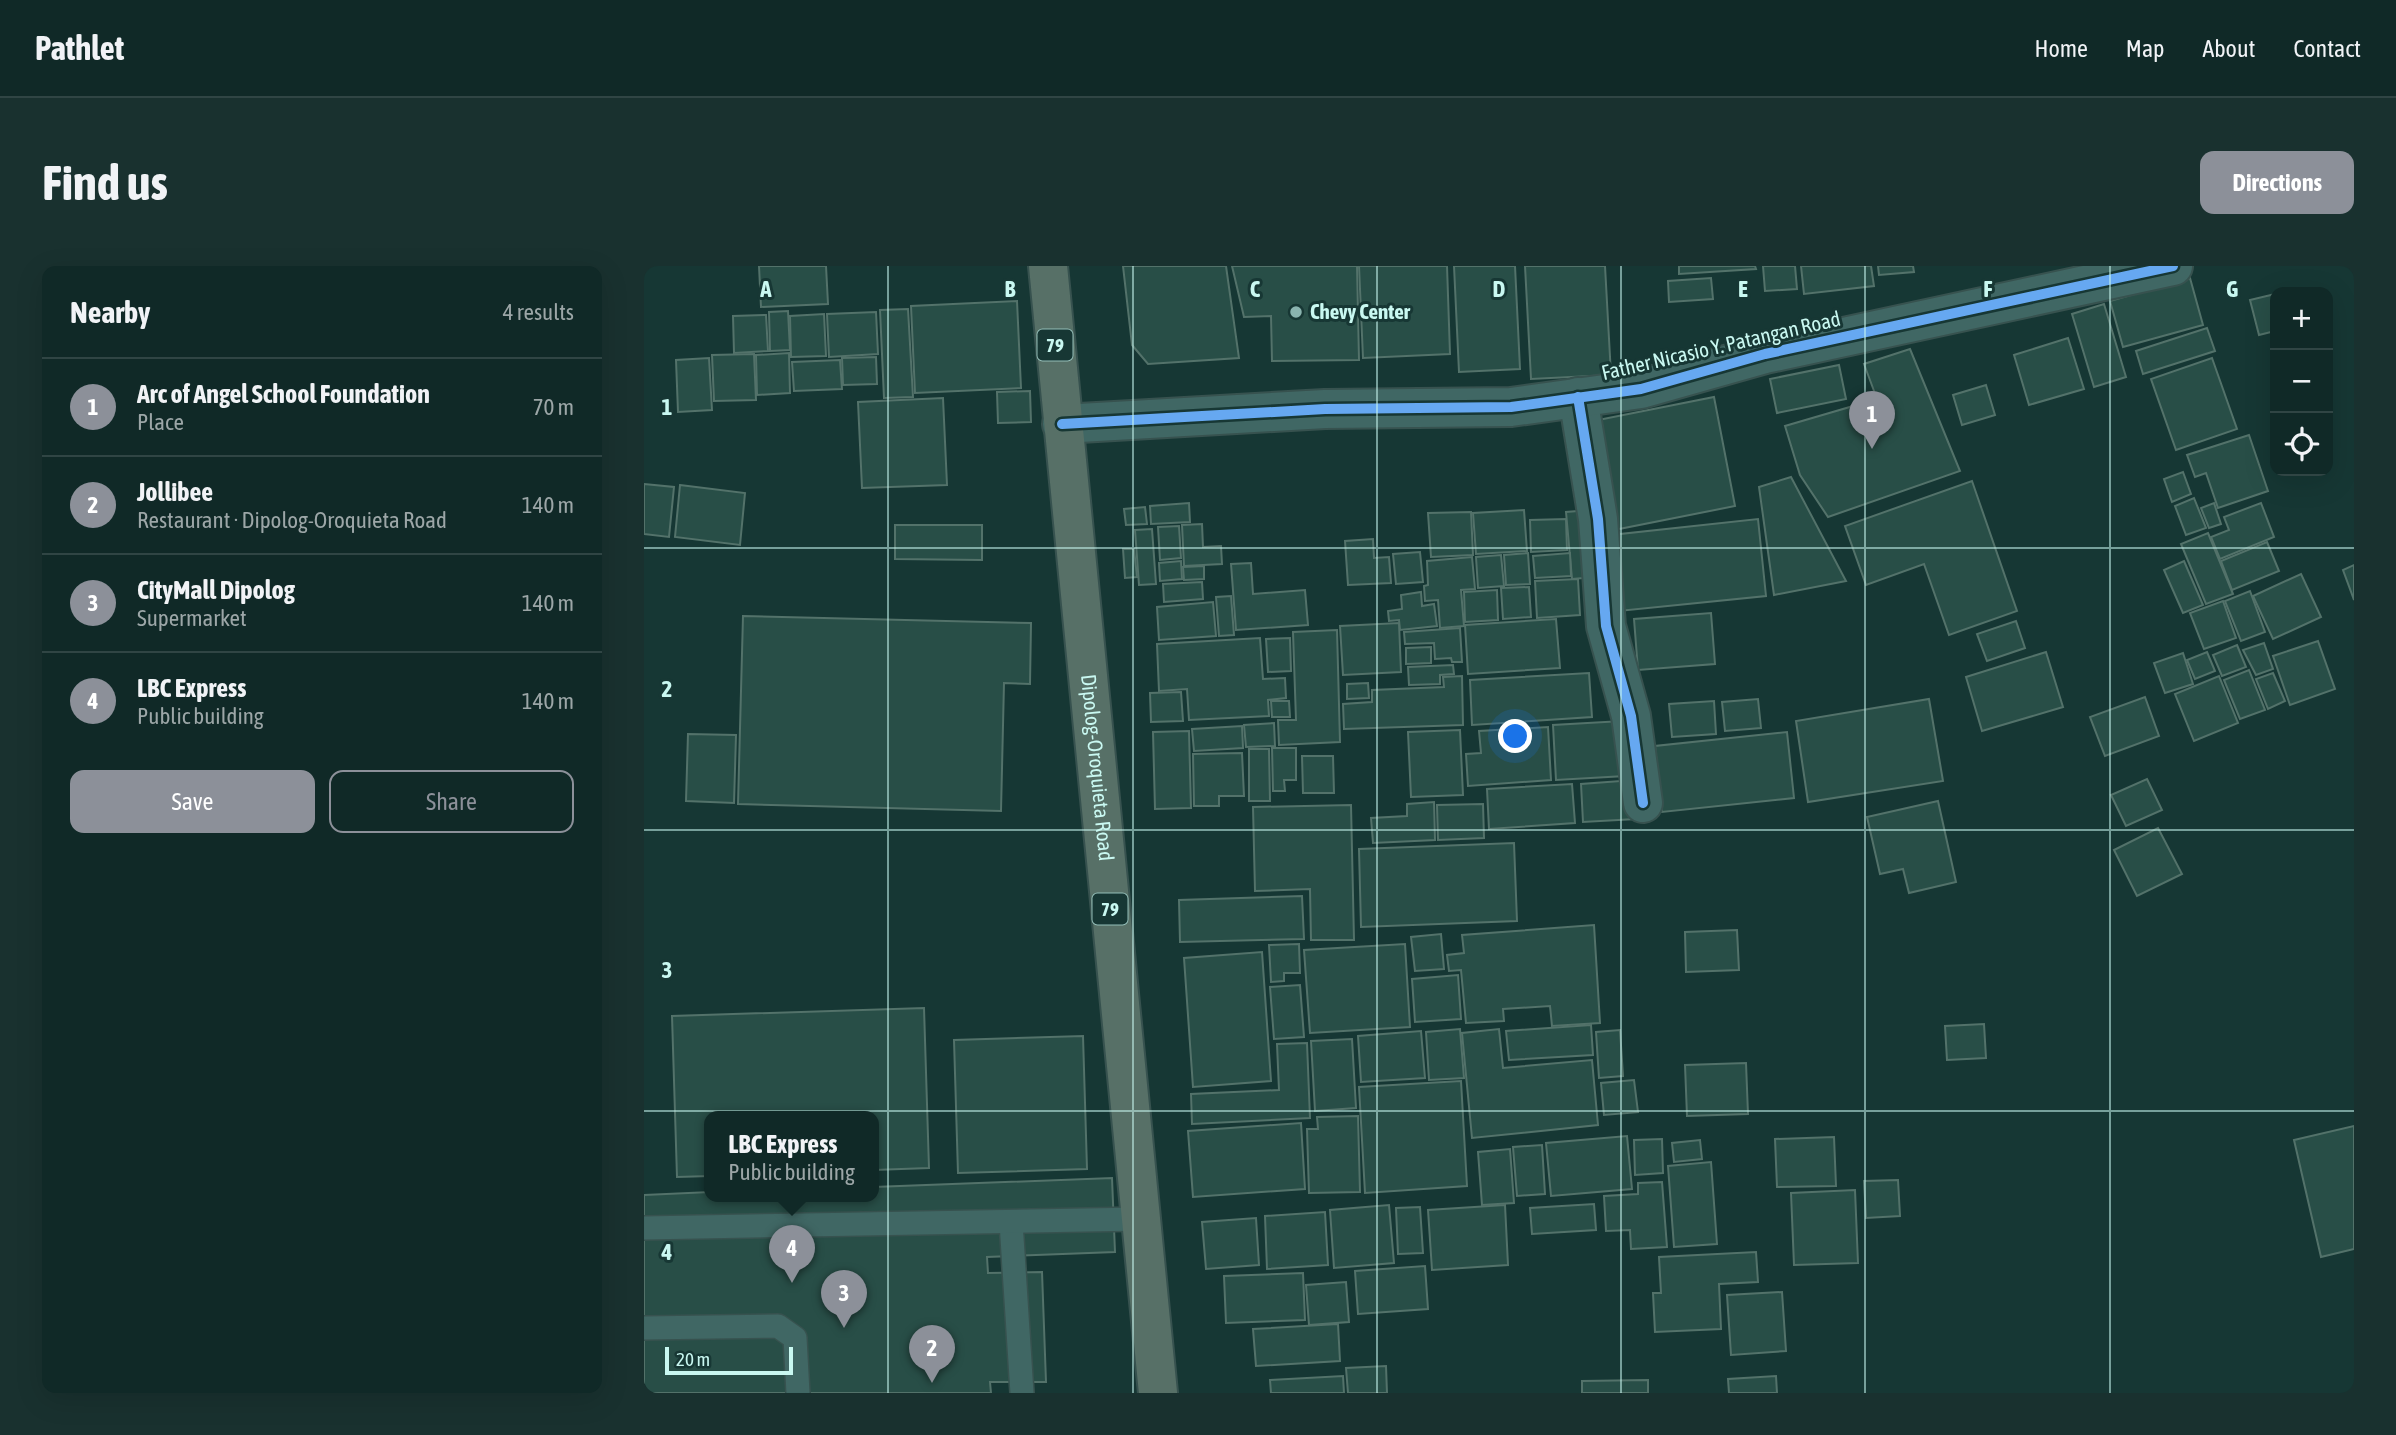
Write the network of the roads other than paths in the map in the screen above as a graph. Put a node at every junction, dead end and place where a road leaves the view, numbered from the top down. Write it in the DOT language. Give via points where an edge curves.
graph roads {
  1 [pos="1048,266"];
  2 [pos="2173,266"];
  3 [pos="1578,397"];
  4 [pos="1062,424"];
  5 [pos="1643,803"];
  6 [pos="1141,1219"];
  7 [pos="1011,1222"];
  8 [pos="644,1228"];
  9 [pos="644,1328"];
  10 [pos="798,1393"];
  11 [pos="1022,1393"];
  12 [pos="1158,1393"];
  1 -- 4 [label="main road, Dipolog-Oroquieta Road / 79"];
  2 -- 3 [label="street, Father Nicasio Y. Patangan Road" via="1765,354 1642,389"];
  3 -- 4 [label="street, Father Nicasio Y. Patangan Road" via="1511,407 1325,409"];
  3 -- 5 [label="street" via="1598,519 1606,626 1631,716"];
  4 -- 6 [label="main road, Dipolog-Oroquieta Road / 79"];
  6 -- 7 [label="lane"];
  6 -- 12 [label="main road, Dipolog-Oroquieta Road / 79"];
  7 -- 8 [label="lane"];
  7 -- 11 [label="lane"];
  9 -- 10 [label="lane" via="778,1326 795,1338"];
}
